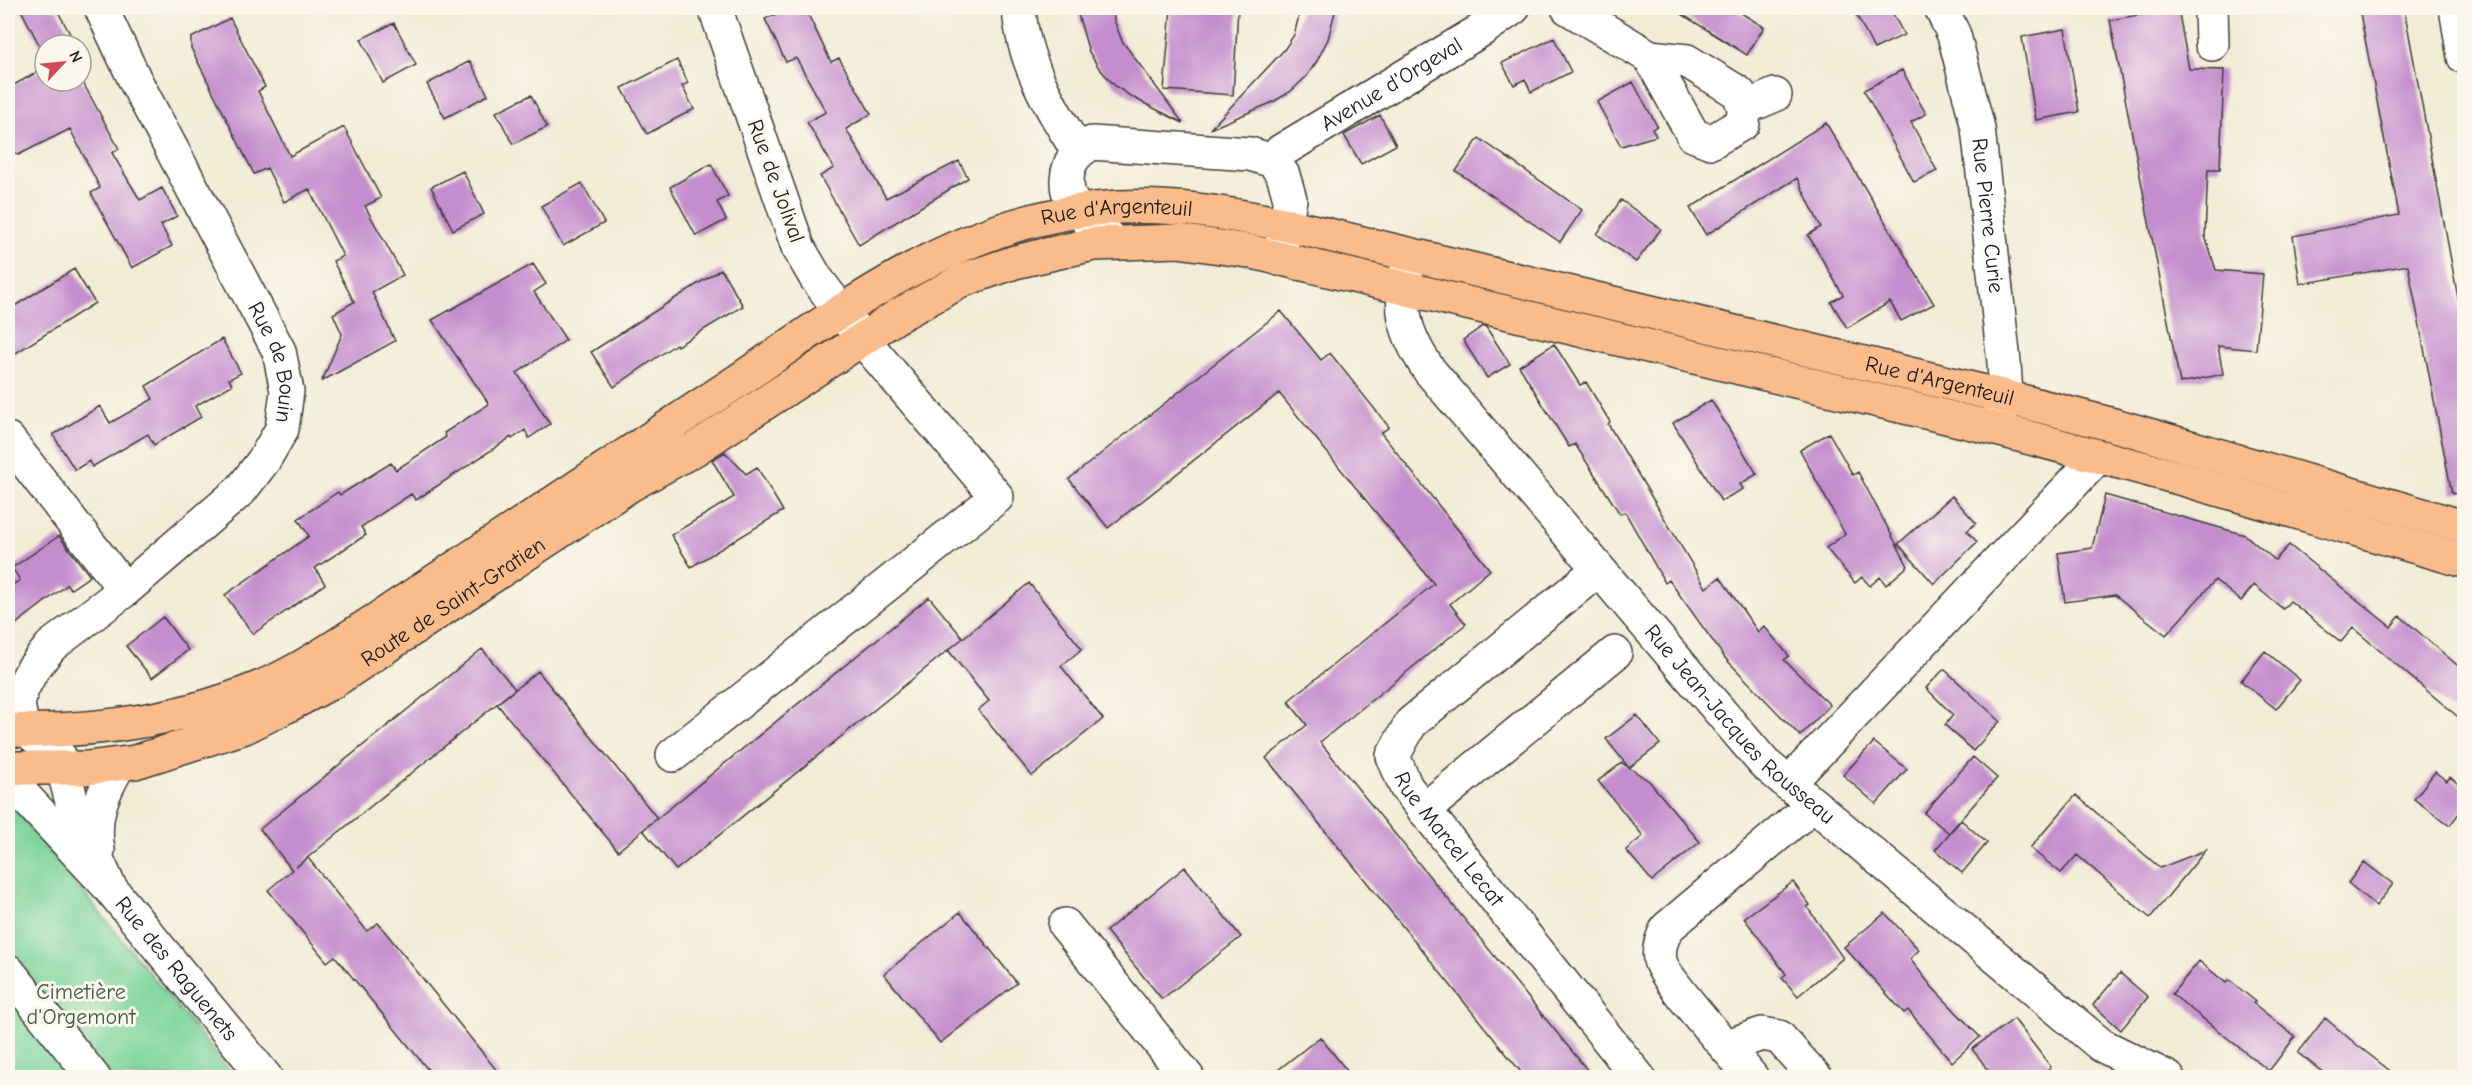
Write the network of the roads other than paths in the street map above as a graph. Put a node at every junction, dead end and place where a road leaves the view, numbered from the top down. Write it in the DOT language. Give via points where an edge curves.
graph roads {
  1 [pos="102,8"];
  2 [pos="715,8"];
  3 [pos="1019,8"];
  4 [pos="1513,8"];
  5 [pos="1568,8"];
  6 [pos="1941,8"];
  7 [pos="2211,8"];
  8 [pos="2456,8"];
  9 [pos="2212,45"];
  10 [pos="1650,57"];
  11 [pos="2464,57"];
  12 [pos="1775,95"];
  13 [pos="1744,108"];
  14 [pos="1078,151"];
  15 [pos="1273,161"];
  16 [pos="1078,211"];
  17 [pos="1287,225"];
  18 [pos="1114,242"];
  19 [pos="1410,255"];
  20 [pos="1279,259"];
  21 [pos="1402,289"];
  22 [pos="841,312"];
  23 [pos="863,340"];
  24 [pos="2006,397"];
  25 [pos="1997,429"];
  26 [pos="8,440"];
  27 [pos="2097,458"];
  28 [pos="2464,527"];
  29 [pos="2464,561"];
  30 [pos="1598,570"];
  31 [pos="125,590"];
  32 [pos="1615,653"];
  33 [pos="18,731"];
  34 [pos="673,755"];
  35 [pos="8,760"];
  36 [pos="119,765"];
  37 [pos="8,768"];
  38 [pos="64,769"];
  39 [pos="1788,784"];
  40 [pos="1813,805"];
  41 [pos="1424,810"];
  42 [pos="105,879"];
  43 [pos="1065,925"];
  44 [pos="8,971"];
  45 [pos="1727,1046"];
  46 [pos="2145,1073"];
  47 [pos="83,1074"];
  48 [pos="266,1077"];
  49 [pos="1188,1077"];
  50 [pos="1639,1077"];
  51 [pos="1752,1077"];
  52 [pos="1816,1077"];
  1 -- 31 [label="street, Rue de Bouin" via="136,82 279,351 288,392 282,429 241,490"];
  2 -- 22 [label="street, Rue de Jolival" via="798,246 808,267"];
  3 -- 14 [label="street" via="1032,68"];
  4 -- 15 [label="street, Avenue d'Orgeval" via="1281,150"];
  5 -- 10 [label="street"];
  6 -- 24 [label="street, Rue Pierre Curie" via="1954,36 1978,128"];
  7 -- 9 [label="street"];
  8 -- 11 [label="street"];
  10 -- 13 [label="street" via="1687,60 1739,93"];
  10 -- 13 [label="street" via="1693,135 1711,142 1743,123"];
  12 -- 13 [label="street"];
  14 -- 15 [label="street" via="1092,143 1250,154"];
  14 -- 16 [label="street" via="1068,167 1067,187"];
  15 -- 17 [label="street" via="1283,175 1290,199"];
  16 -- 17 [label="main road, Rue d'Argenteuil" via="1150,206 1215,210"];
  16 -- 18 [label="street"];
  16 -- 22 [label="main road, Rue d'Argenteuil" via="1006,228 932,256"];
  17 -- 19 [label="main road, Rue d'Argenteuil"];
  17 -- 20 [label="street"];
  18 -- 20 [label="main road, Rue d'Argenteuil" via="1189,242"];
  18 -- 23 [label="main road, Rue d'Argenteuil" via="1043,255 963,280"];
  19 -- 21 [label="street"];
  19 -- 24 [label="main road, Rue d'Argenteuil"];
  20 -- 21 [label="main road, Rue d'Argenteuil"];
  21 -- 25 [label="main road, Rue d'Argenteuil"];
  21 -- 30 [label="street, Rue Jean-Jacques Rousseau" via="1409,336 1425,364"];
  22 -- 23 [label="street, Rue de Jolival"];
  22 -- 33 [label="main road, Route de Saint-Gratien" via="368,625 279,679 218,702 155,718 77,729"];
  23 -- 34 [label="street, Rue de Jolival" via="997,497"];
  23 -- 36 [label="main road, Route de Saint-Gratien" via="695,449 630,485 334,681 244,727 183,749"];
  24 -- 25 [label="street, Rue Pierre Curie"];
  24 -- 28 [label="main road, Rue d'Argenteuil"];
  25 -- 27 [label="main road, Rue d'Argenteuil"];
  26 -- 31 [label="street"];
  27 -- 29 [label="main road, Rue d'Argenteuil" via="2183,479"];
  27 -- 39 [label="street"];
  30 -- 39 [label="street, Rue Jean-Jacques Rousseau" via="1764,763"];
  30 -- 41 [label="street, Rue Marcel Lecat" via="1411,723 1393,756 1406,788"];
  31 -- 33 [label="street, Rue de Bouin" via="51,646 32,670 18,705"];
  32 -- 41 [label="street"];
  33 -- 35 [label="street"];
  33 -- 38 [label="street" via="53,750"];
  36 -- 38 [label="main road, Route de Saint-Gratien"];
  36 -- 42 [label="street" via="100,800 95,822"];
  37 -- 38 [label="main road, Route de Saint-Gratien"];
  37 -- 42 [label="street, Rue des Raguenets" via="15,784 40,815"];
  38 -- 42 [label="street, Rue des Raguenets" via="73,806"];
  39 -- 40 [label="street, Rue Jean-Jacques Rousseau"];
  40 -- 45 [label="street" via="1667,928 1660,944 1660,962 1672,981"];
  40 -- 46 [label="street, Rue Jean-Jacques Rousseau" via="2101,1046"];
  41 -- 50 [label="street, Rue Marcel Lecat"];
  42 -- 48 [label="street, Rue des Raguenets"];
  43 -- 49 [label="street"];
  44 -- 47 [label="street"];
  45 -- 51 [label="street"];
  45 -- 52 [label="street" via="1762,1034 1779,1037"];
}
